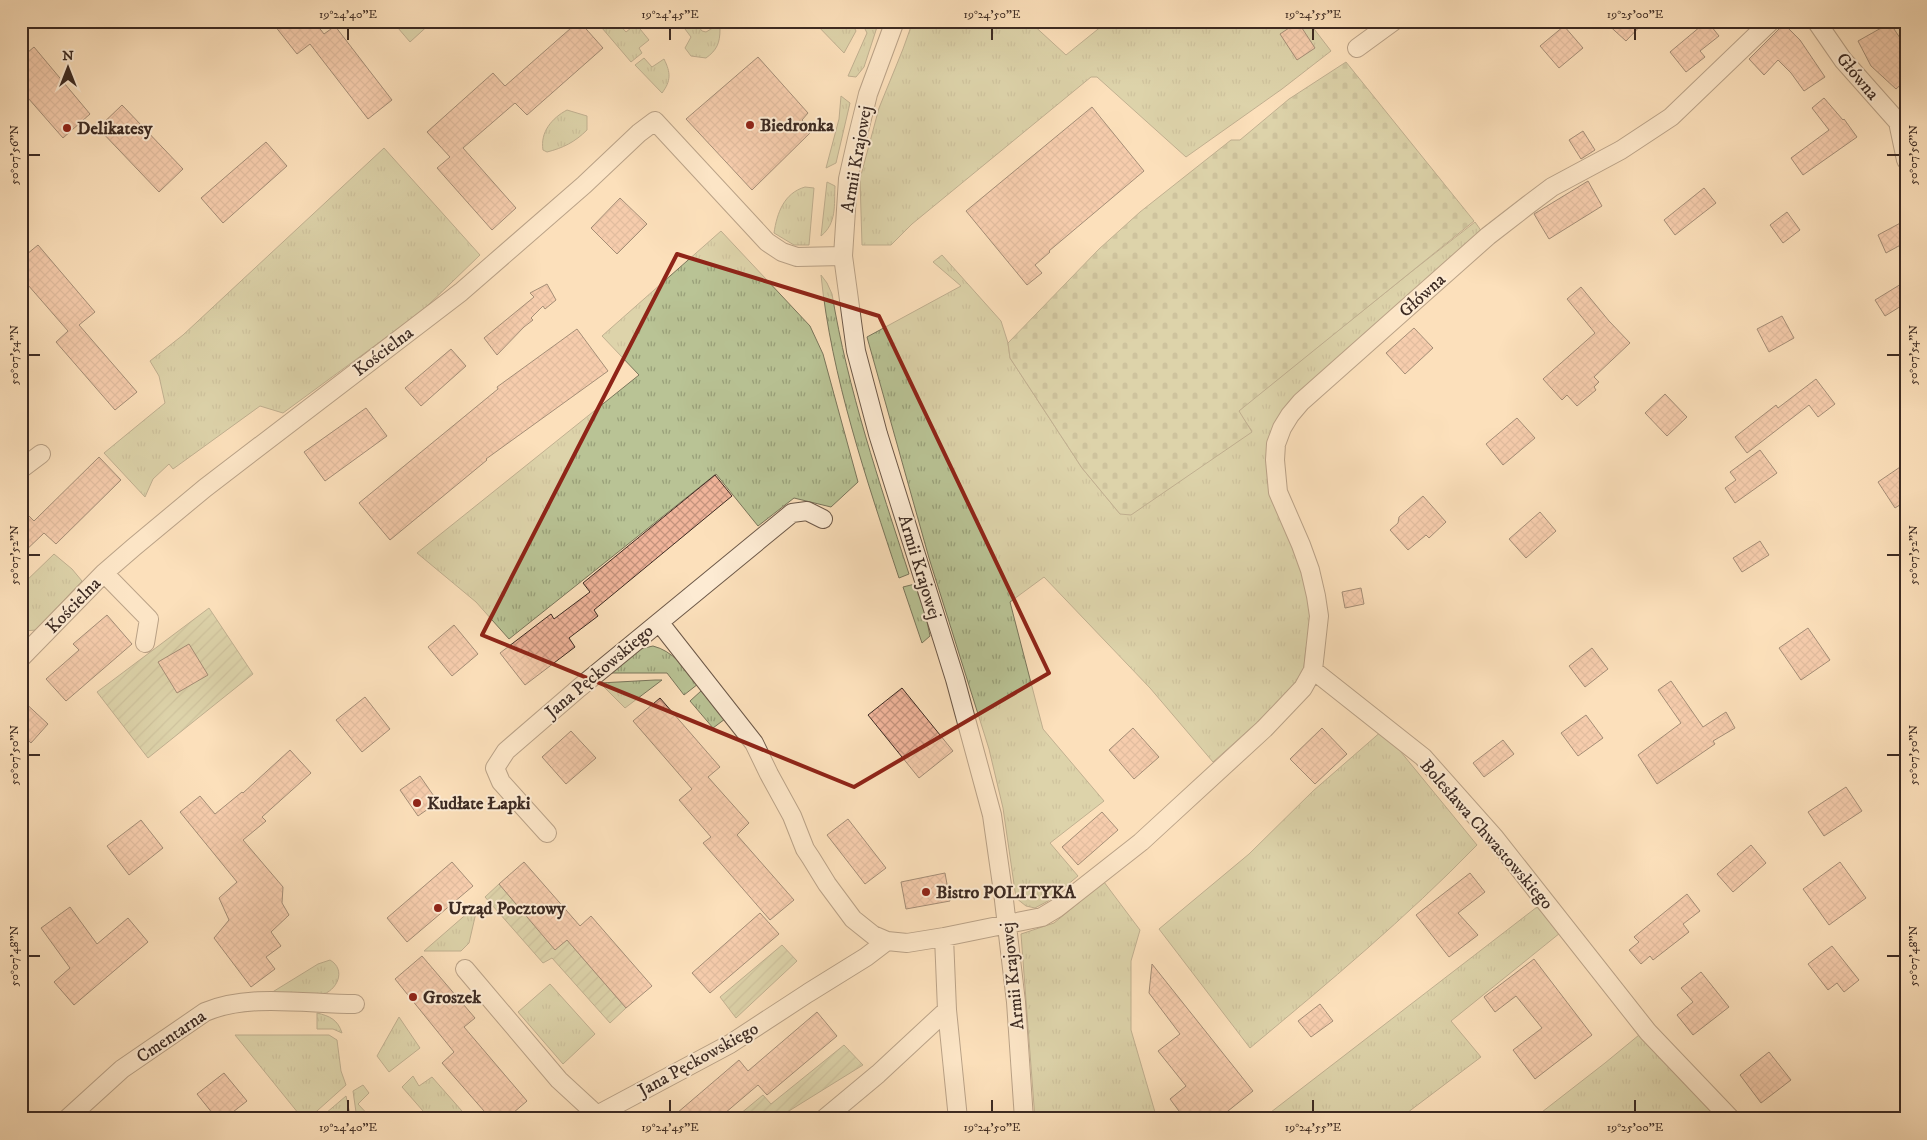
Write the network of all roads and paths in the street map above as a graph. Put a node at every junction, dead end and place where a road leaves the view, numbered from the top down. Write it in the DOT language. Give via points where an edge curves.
graph roads {
  1 [pos="895,21"];
  2 [pos="1394,21"];
  3 [pos="1771,21"];
  4 [pos="1816,21"];
  5 [pos="1358,48"];
  6 [pos="1902,123"];
  7 [pos="1906,160"];
  8 [pos="842,256"];
  9 [pos="41,454"];
  10 [pos="21,469"];
  11 [pos="823,519"];
  12 [pos="104,573"];
  13 [pos="659,622"];
  14 [pos="145,643"];
  15 [pos="21,658"];
  16 [pos="1312,670"];
  17 [pos="547,834"];
  18 [pos="1006,924"];
  19 [pos="944,937"];
  20 [pos="887,941"];
  21 [pos="465,969"];
  22 [pos="355,1004"];
  23 [pos="947,1010"];
  24 [pos="67,1119"];
  25 [pos="824,1119"];
  26 [pos="958,1119"];
  27 [pos="1024,1119"];
  28 [pos="1731,1119"];
  1 -- 8 [label="street, Armii Krajowej" via="868,94 857,139 848,179"];
  2 -- 5 [label="street"];
  3 -- 16 [label="street, Główna" via="1671,117 1621,150 1552,187 1488,236 1290,415 1276,444 1274,460 1278,492 1310,570 1320,616"];
  4 -- 6 [label="street, Główna" via="1843,60"];
  6 -- 7 [label="street, Główna"];
  8 -- 12 [label="street, Kościelna" via="797,257 768,242 655,121 461,292 205,488"];
  8 -- 18 [label="street, Armii Krajowej" via="856,351 875,425 955,679 992,816"];
  9 -- 10 [label="street"];
  11 -- 13 [label="street, Jana Pęckowskiego" via="807,511 792,513"];
  12 -- 14 [label="street, Kościelna" via="149,619"];
  12 -- 15 [label="street, Kościelna"];
  13 -- 17 [label="street, Jana Pęckowskiego" via="506,751 495,768 501,782"];
  13 -- 20 [label="street, Jana Pęckowskiego" via="754,743 792,816 805,849 826,884 853,919 873,936"];
  16 -- 18 [label="street" via="1304,688 1264,729 1141,842 1057,908 1042,917"];
  16 -- 28 [label="street, Bolesława Chwastowskiego" via="1423,757 1495,838 1648,1032"];
  18 -- 19 [label="street, Jana Pęckowskiego"];
  18 -- 27 [label="street, Armii Krajowej" via="1016,1002"];
  19 -- 20 [label="street, Jana Pęckowskiego" via="907,943"];
  19 -- 23 [label="street"];
  20 -- 21 [label="street, Jana Pęckowskiego" via="866,958 730,1044 597,1115 559,1080"];
  22 -- 24 [label="street, Cmentarna" via="268,1002 220,1006 204,1012 122,1069"];
  23 -- 25 [label="street"];
  23 -- 26 [label="street"];
}
